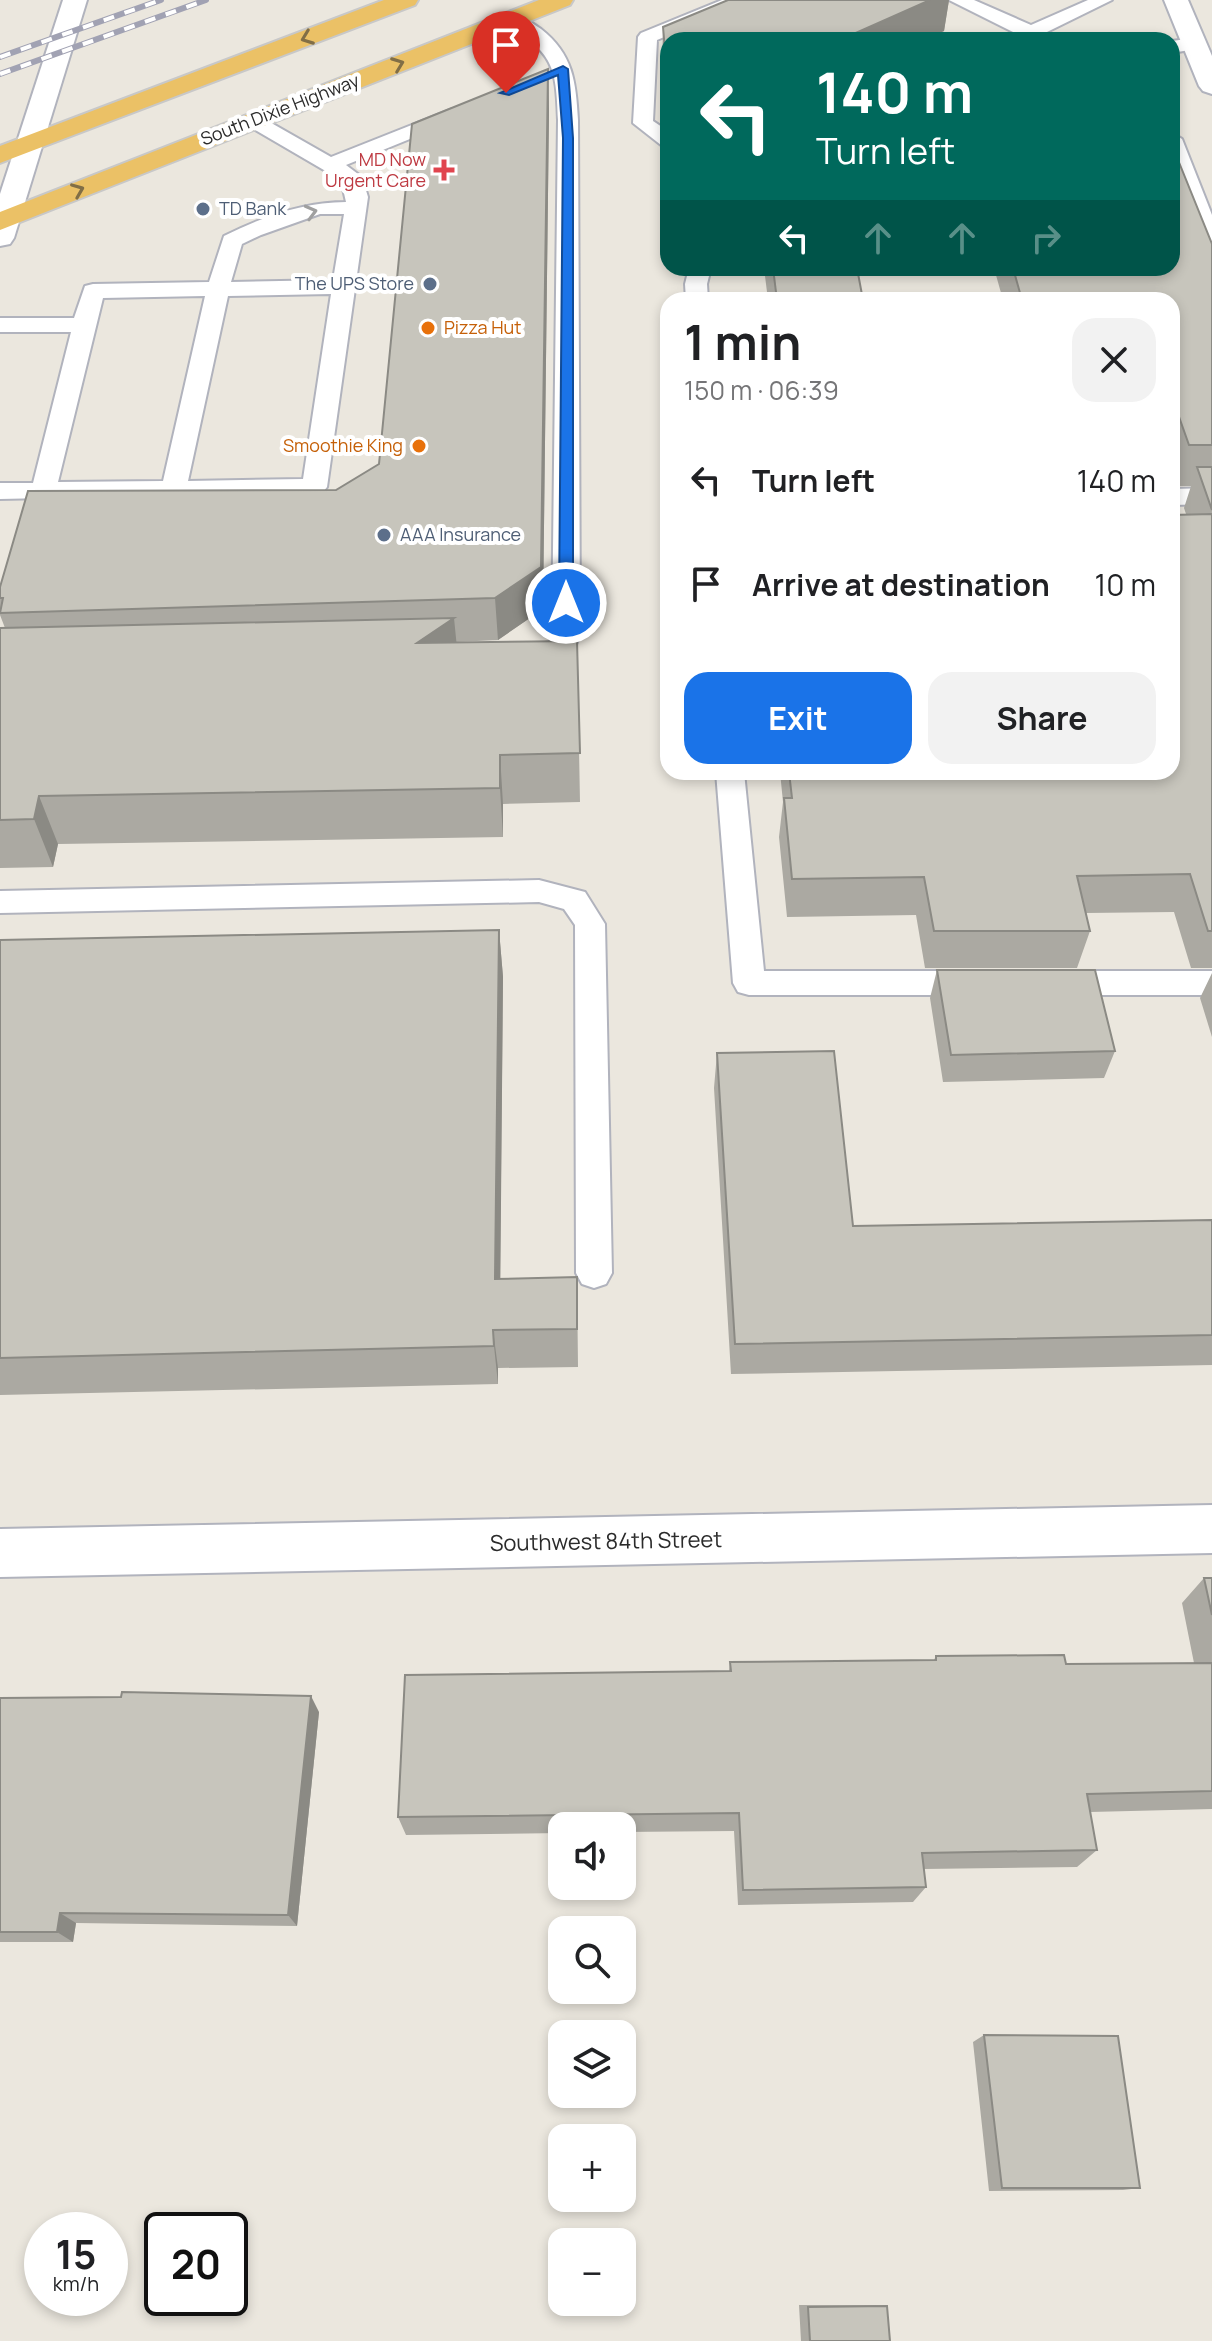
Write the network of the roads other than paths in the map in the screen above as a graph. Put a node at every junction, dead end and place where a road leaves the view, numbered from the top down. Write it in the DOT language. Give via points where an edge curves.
graph roads {
  1 [pos="75,0"];
  2 [pos="406,0"];
  3 [pos="561,0"];
  4 [pos="738,0"];
  5 [pos="958,0"];
  6 [pos="1103,0"];
  7 [pos="1176,0"];
  8 [pos="513,19"];
  9 [pos="660,32"];
  10 [pos="660,32"];
  11 [pos="1021,32"];
  12 [pos="1041,32"];
  13 [pos="1183,45"];
  14 [pos="1212,86"];
  15 [pos="643,99"];
  16 [pos="660,104"];
  17 [pos="476,105"];
  18 [pos="660,113"];
  19 [pos="252,120"];
  20 [pos="660,135"];
  21 [pos="30,143"];
  22 [pos="0,155"];
  23 [pos="1180,160"];
  24 [pos="331,164"];
  25 [pos="355,208"];
  26 [pos="2,226"];
  27 [pos="1212,243"];
  28 [pos="344,287"];
  29 [pos="218,289"];
  30 [pos="0,325"];
  31 [pos="84,325"];
  32 [pos="174,489"];
  33 [pos="44,490"];
  34 [pos="0,491"];
  35 [pos="1212,496"];
  36 [pos="1180,497"];
  37 [pos="495,655"];
  38 [pos="731,780"];
  39 [pos="0,902"];
  40 [pos="1212,983"];
  41 [pos="594,1273"];
  42 [pos="1212,1529"];
  43 [pos="0,1553"];
  1 -- 21 [label="street"];
  2 -- 21 [label="highway, one-way"];
  3 -- 8 [label="highway, South Dixie Highway"];
  4 -- 9 [label="lane"];
  5 -- 11 [label="lane"];
  6 -- 12 [label="lane"];
  7 -- 13 [label="street"];
  19 -- 8 [label="highway, South Dixie Highway, one-way"];
  8 -- 37 [label="lane" via="554,49 568,143 566,635 562,648 543,654"];
  10 -- 15 [label="lane" via="648,37"];
  13 -- 14 [label="street"];
  15 -- 16 [label="lane"];
  15 -- 18 [label="lane"];
  15 -- 20 [label="lane" via="643,123"];
  17 -- 24 [label="lane"];
  19 -- 24 [label="lane"];
  26 -- 19 [label="highway, South Dixie Highway, one-way"];
  21 -- 22 [label="highway"];
  21 -- 26 [label="street"];
  23 -- 27 [label="lane"];
  24 -- 25 [label="lane" via="351,177"];
  25 -- 28 [label="lane"];
  29 -- 25 [label="lane, one-way" via="232,241 318,208"];
  28 -- 29 [label="lane"];
  28 -- 32 [label="lane" via="314,487"];
  29 -- 31 [label="lane" via="93,291"];
  29 -- 32 [label="lane"];
  30 -- 31 [label="lane"];
  31 -- 33 [label="lane"];
  32 -- 33 [label="lane"];
  33 -- 34 [label="lane"];
  35 -- 36 [label="lane"];
  38 -- 40 [label="lane" via="749,983"];
  39 -- 41 [label="lane" via="539,891 574,900 590,924"];
  42 -- 43 [label="street, Southwest 84th Street"];
}
